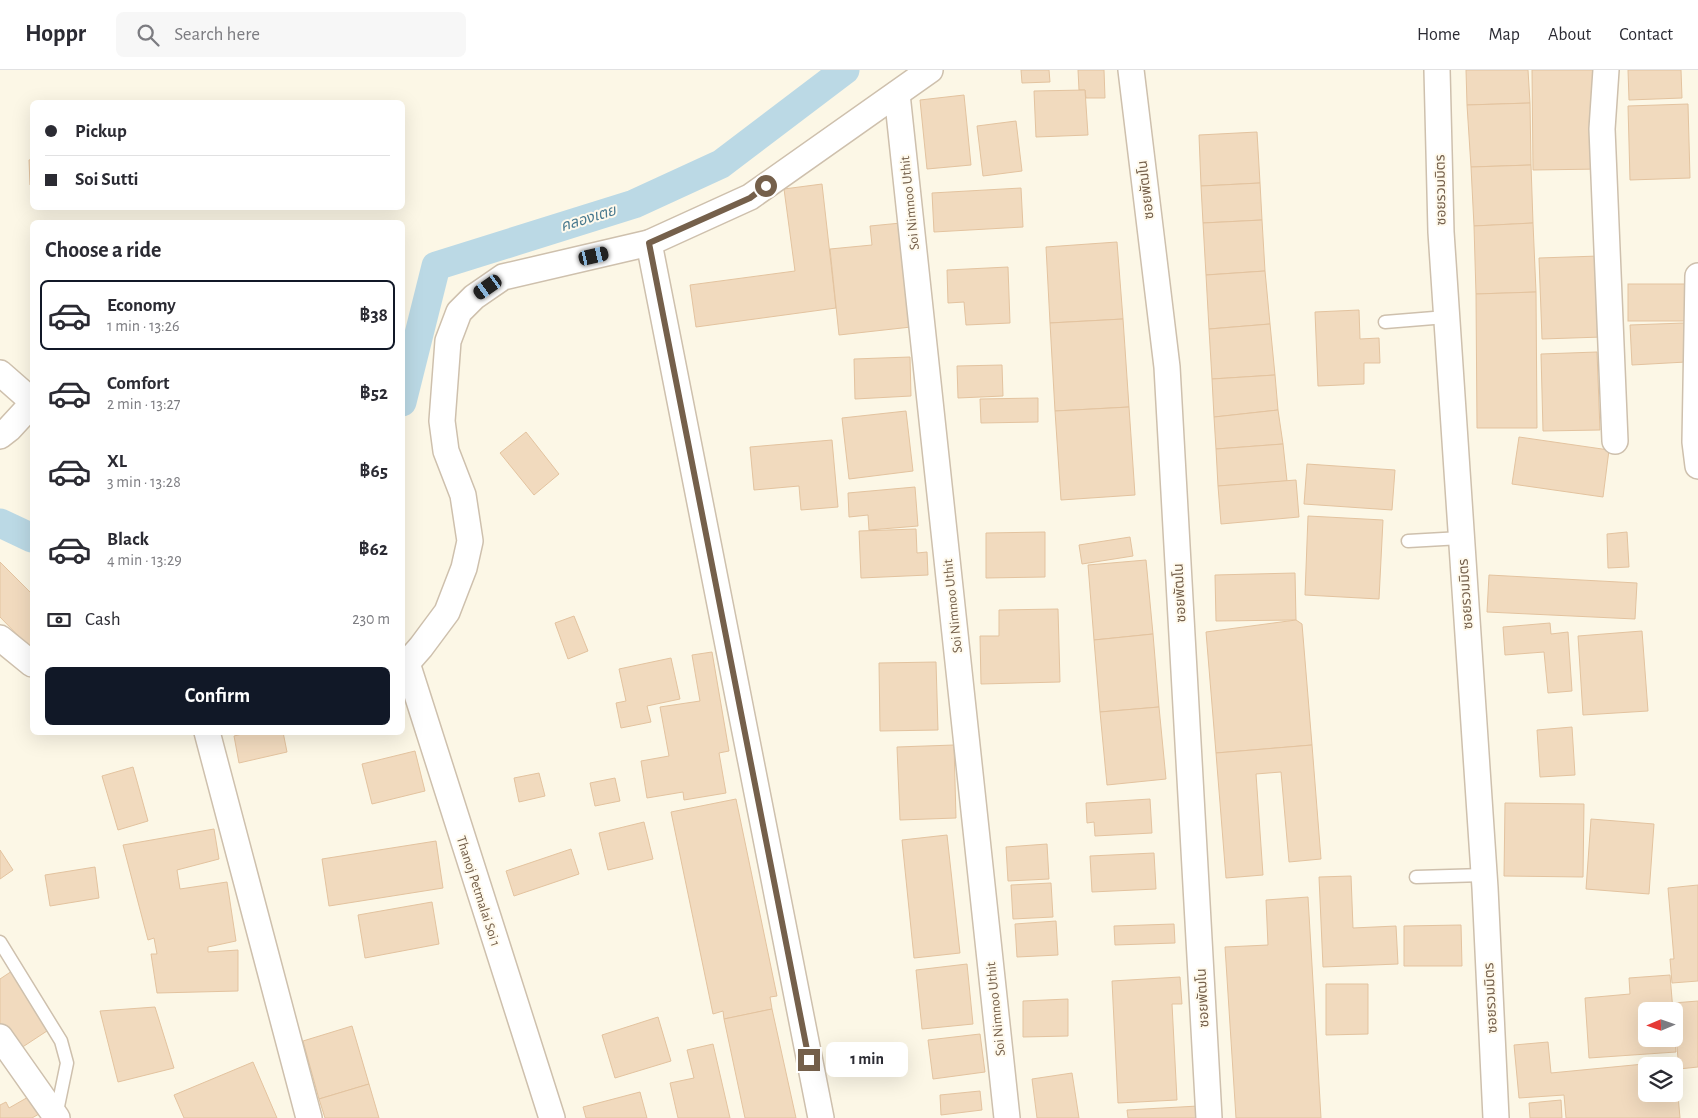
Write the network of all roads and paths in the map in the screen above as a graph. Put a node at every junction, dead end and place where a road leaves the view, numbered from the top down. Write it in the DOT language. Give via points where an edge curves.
graph roads {
  1 [pos="930,70"];
  2 [pos="1131,70"];
  3 [pos="1437,70"];
  4 [pos="1606,70"];
  5 [pos="897,94"];
  6 [pos="649,243"];
  7 [pos="1698,276"];
  8 [pos="1446,317"];
  9 [pos="1385,322"];
  10 [pos="0,373"];
  11 [pos="30,401"];
  12 [pos="30,405"];
  13 [pos="5,432"];
  14 [pos="1614,440"];
  15 [pos="1698,466"];
  16 [pos="1461,538"];
  17 [pos="1408,541"];
  18 [pos="0,638"];
  19 [pos="30,662"];
  20 [pos="405,663"];
  21 [pos="405,667"];
  22 [pos="209,735"];
  23 [pos="1484,875"];
  24 [pos="1416,877"];
  25 [pos="0,942"];
  26 [pos="0,1037"];
  27 [pos="56,1117"];
  28 [pos="309,1118"];
  29 [pos="552,1118"];
  30 [pos="821,1118"];
  31 [pos="1007,1118"];
  32 [pos="1209,1118"];
  33 [pos="1496,1118"];
  1 -- 5 [label="street"];
  2 -- 32 [label="street, ซอยพัฒโน" via="1167,368"];
  3 -- 8 [label="street, ซอยรวมมิตร" via="1440,232"];
  4 -- 14 [label="street" via="1602,129"];
  5 -- 6 [label="street" via="750,198"];
  5 -- 31 [label="street, Soi Nimnoo Uthit"];
  6 -- 20 [label="street" via="502,277 459,312 448,341 442,421 446,451 463,495 470,541 464,568 447,612 434,632"];
  6 -- 30 [label="street"];
  7 -- 15 [label="street" via="1695,442"];
  8 -- 9 [label="lane"];
  8 -- 16 [label="street, ซอยรวมมิตร"];
  10 -- 11 [label="street"];
  12 -- 13 [label="street"];
  16 -- 17 [label="lane"];
  16 -- 23 [label="street, ซอยรวมมิตร"];
  18 -- 19 [label="street"];
  21 -- 29 [label="street, Thanoj Petmalai Soi 1"];
  22 -- 28 [label="street"];
  23 -- 24 [label="lane"];
  23 -- 33 [label="street, ซอยรวมมิตร"];
  25 -- 27 [label="lane" via="61,1041 67,1063"];
  26 -- 27 [label="street"];
}
